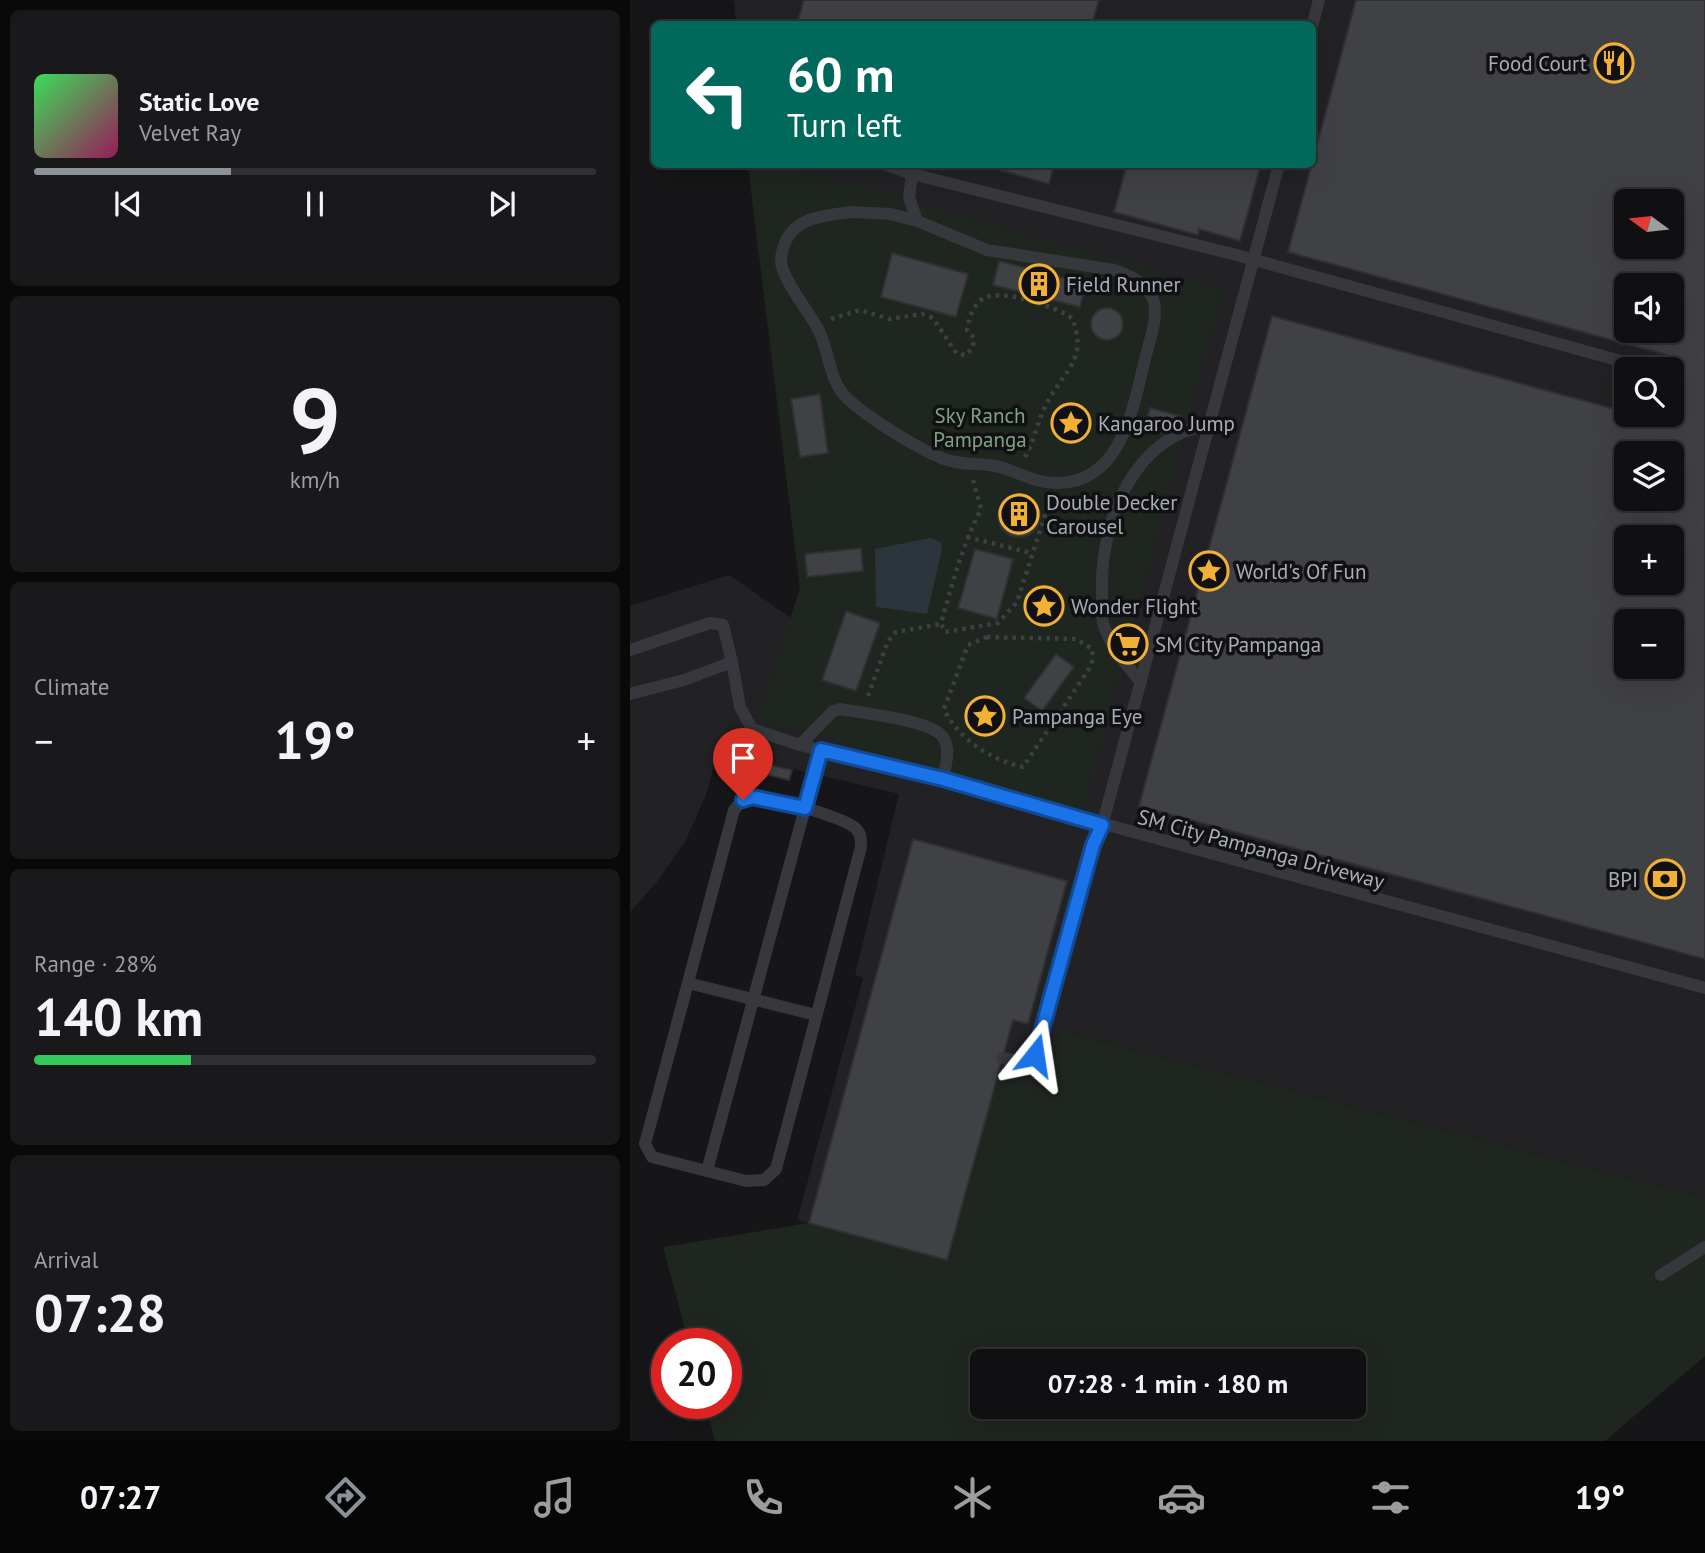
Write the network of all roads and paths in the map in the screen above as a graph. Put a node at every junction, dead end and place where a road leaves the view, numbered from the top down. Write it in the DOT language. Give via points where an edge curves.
graph roads {
  1 [pos="1319,0"];
  2 [pos="1313,21"];
  3 [pos="896,168"];
  4 [pos="1278,168"];
  5 [pos="912,174"];
  6 [pos="917,221"];
  7 [pos="1256,260"];
  8 [pos="816,326"];
  9 [pos="1614,359"];
  10 [pos="1211,425"];
  11 [pos="967,463"];
  12 [pos="1017,474"];
  13 [pos="1054,483"];
  14 [pos="967,537"];
  15 [pos="1031,553"];
  16 [pos="941,624"];
  17 [pos="630,650"];
  18 [pos="732,662"];
  19 [pos="1141,682"];
  20 [pos="1080,685"];
  21 [pos="630,694"];
  22 [pos="861,713"];
  23 [pos="800,745"];
  24 [pos="821,750"];
  25 [pos="943,779"];
  26 [pos="805,808"];
  27 [pos="1102,825"];
  28 [pos="688,982"];
  29 [pos="1705,988"];
  30 [pos="753,999"];
  31 [pos="816,1015"];
  32 [pos="1002,1058"];
  33 [pos="707,1171"];
  34 [pos="1705,1247"];
  35 [pos="1661,1275"];
  1 -- 2 [label="lane"];
  3 -- 5 [label="lane"];
  4 -- 7 [label="lane"];
  5 -- 6 [label="lane" via="909,197"];
  5 -- 7 [label="lane"];
  6 -- 8 [label="lane" via="851,212 801,222 786,236 781,267"];
  6 -- 13 [label="lane" via="986,250 1133,276 1154,302 1154,322 1129,426 1099,467 1077,482"];
  7 -- 9 [label="lane"];
  7 -- 10 [label="lane"];
  8 -- 11 [label="lane" via="844,396 882,426 952,462"];
  8 -- 12 [label="path" via="860,310 889,319 922,314 933,318 957,354 966,355 974,338 967,330 969,316 982,299 994,294 1044,304 1072,318 1079,335 1074,365 1047,403"];
  10 -- 19 [label="lane"];
  10 -- 19 [label="lane" via="1195,427 1147,457 1128,482 1107,537 1102,570 1103,628"];
  11 -- 12 [label="lane"];
  11 -- 14 [label="path" via="981,509"];
  12 -- 13 [label="lane"];
  13 -- 15 [label="path"];
  14 -- 15 [label="path"];
  14 -- 16 [label="path"];
  15 -- 16 [label="path" via="1017,602 1004,619 952,633 945,632"];
  16 -- 22 [label="path" via="896,632 888,641"];
  17 -- 18 [label="lane" via="710,623 723,625"];
  18 -- 21 [label="lane"];
  18 -- 23 [label="lane, SM City Pampanga Driveway" via="740,708 751,729"];
  19 -- 27 [label="lane"];
  20 -- 20 [label="path" via="1093,659 1086,644 1076,639 988,637 968,645 944,709 961,736 1003,761 1023,767"];
  22 -- 23 [label="lane" via="833,711"];
  22 -- 25 [label="lane" via="927,727 942,736 948,749"];
  23 -- 24 [label="lane, SM City Pampanga Driveway"];
  24 -- 25 [label="lane, SM City Pampanga Driveway"];
  24 -- 26 [label="lane"];
  25 -- 27 [label="lane, SM City Pampanga Driveway"];
  26 -- 28 [label="lane" via="752,797 734,810"];
  26 -- 30 [label="lane"];
  26 -- 31 [label="lane" via="855,828 861,835"];
  27 -- 29 [label="lane, SM City Pampanga Driveway"];
  27 -- 32 [label="lane" via="1035,1055 1029,1062"];
  28 -- 30 [label="lane"];
  28 -- 33 [label="lane" via="645,1143 652,1157"];
  30 -- 31 [label="lane"];
  30 -- 33 [label="lane"];
  31 -- 33 [label="lane" via="776,1169 764,1180 746,1181"];
  34 -- 35 [label="lane"];
}
